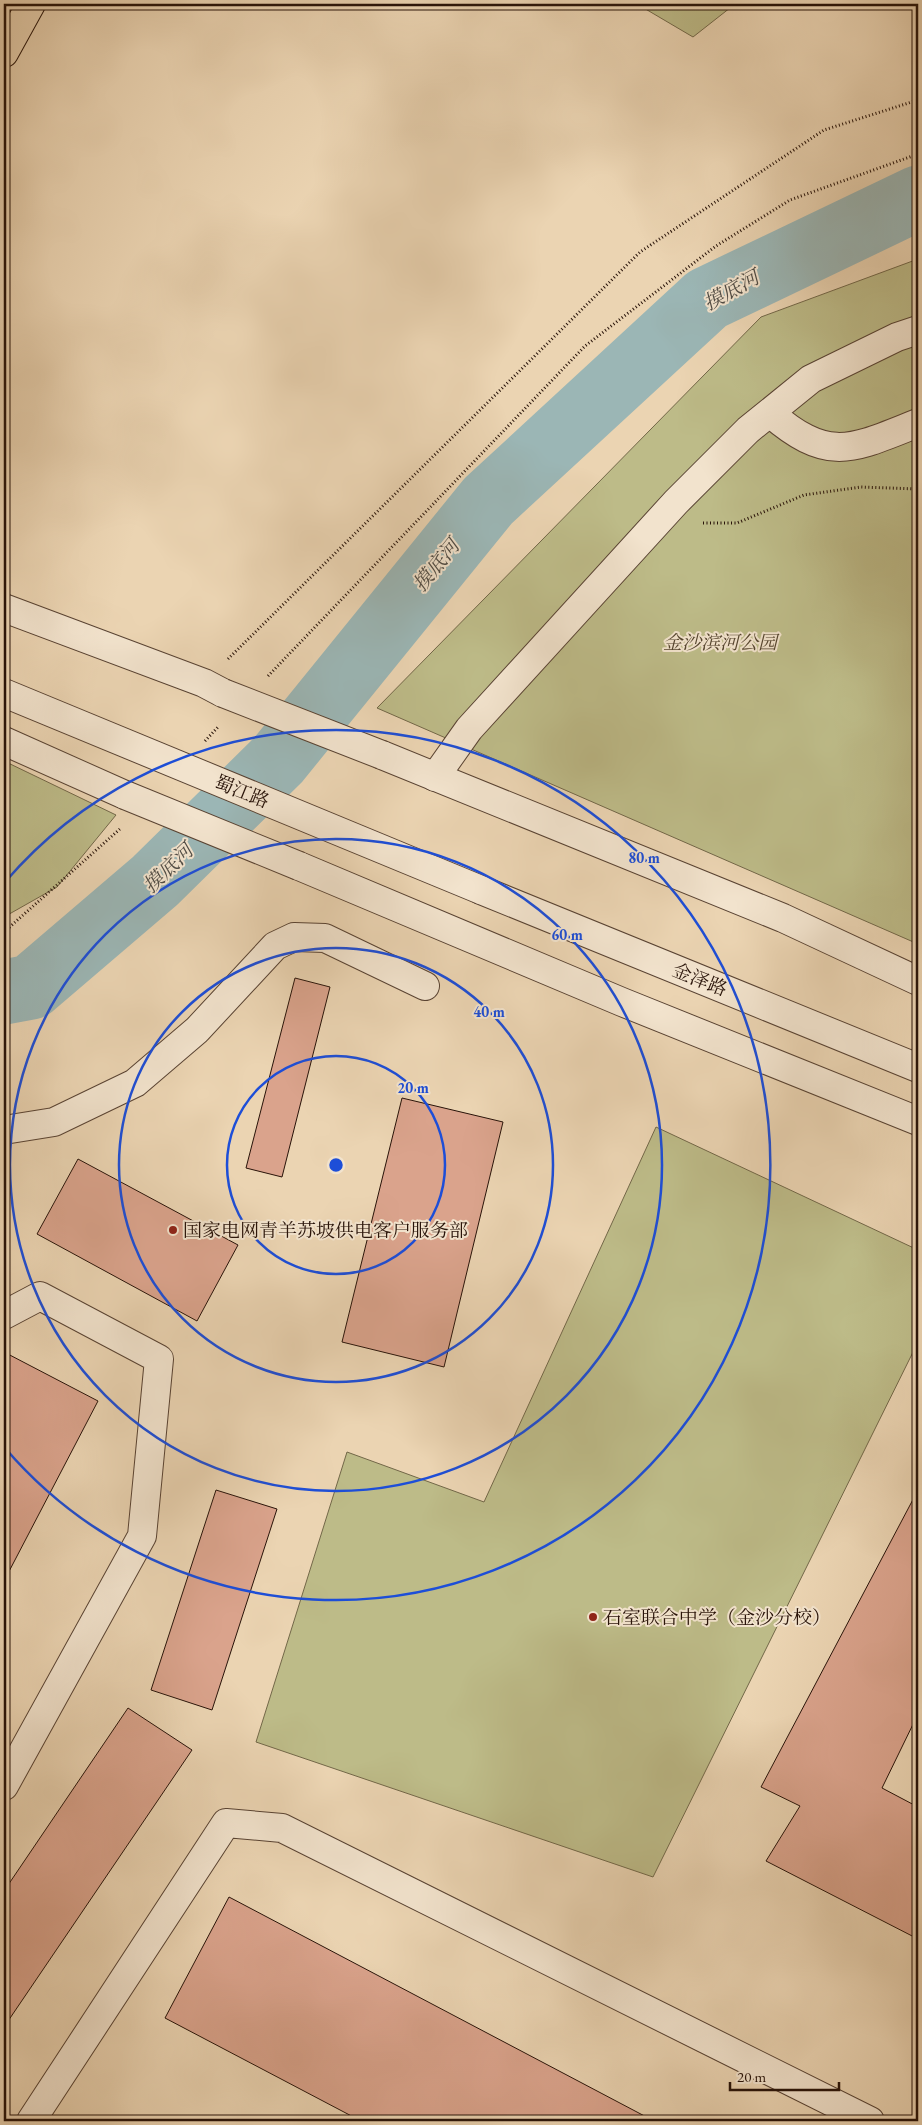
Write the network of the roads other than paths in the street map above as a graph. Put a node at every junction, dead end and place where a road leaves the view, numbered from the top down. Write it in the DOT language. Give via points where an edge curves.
graph roads {
  1 [pos="31,4"];
  2 [pos="4,53"];
  3 [pos="918,330"];
  4 [pos="770,412"];
  5 [pos="918,423"];
  6 [pos="4,608"];
  7 [pos="4,693"];
  8 [pos="4,742"];
  9 [pos="435,777"];
  10 [pos="481,890"];
  11 [pos="918,981"];
  12 [pos="425,986"];
  13 [pos="918,1068"];
  14 [pos="918,1121"];
  15 [pos="4,1130"];
  16 [pos="4,1315"];
  17 [pos="4,1786"];
  18 [pos="31,2121"];
  19 [pos="870,2121"];
  1 -- 2 [label="main road"];
  3 -- 4 [label="street" via="811,379"];
  4 -- 5 [label="street" via="793,432 820,446 858,446"];
  4 -- 9 [label="street" via="676,502 469,729"];
  6 -- 9 [label="street, bridge"];
  7 -- 10 [label="street, 蜀江路, bridge"];
  8 -- 14 [label="street, bridge" via="622,1002"];
  9 -- 11 [label="street" via="783,918"];
  10 -- 13 [label="street, 金泽路"];
  12 -- 15 [label="street" via="325,938 294,937 276,946 197,1030 135,1083 54,1122"];
  16 -- 17 [label="street" via="40,1296 159,1359 142,1536"];
  18 -- 19 [label="street" via="226,1823 282,1828"];
}
